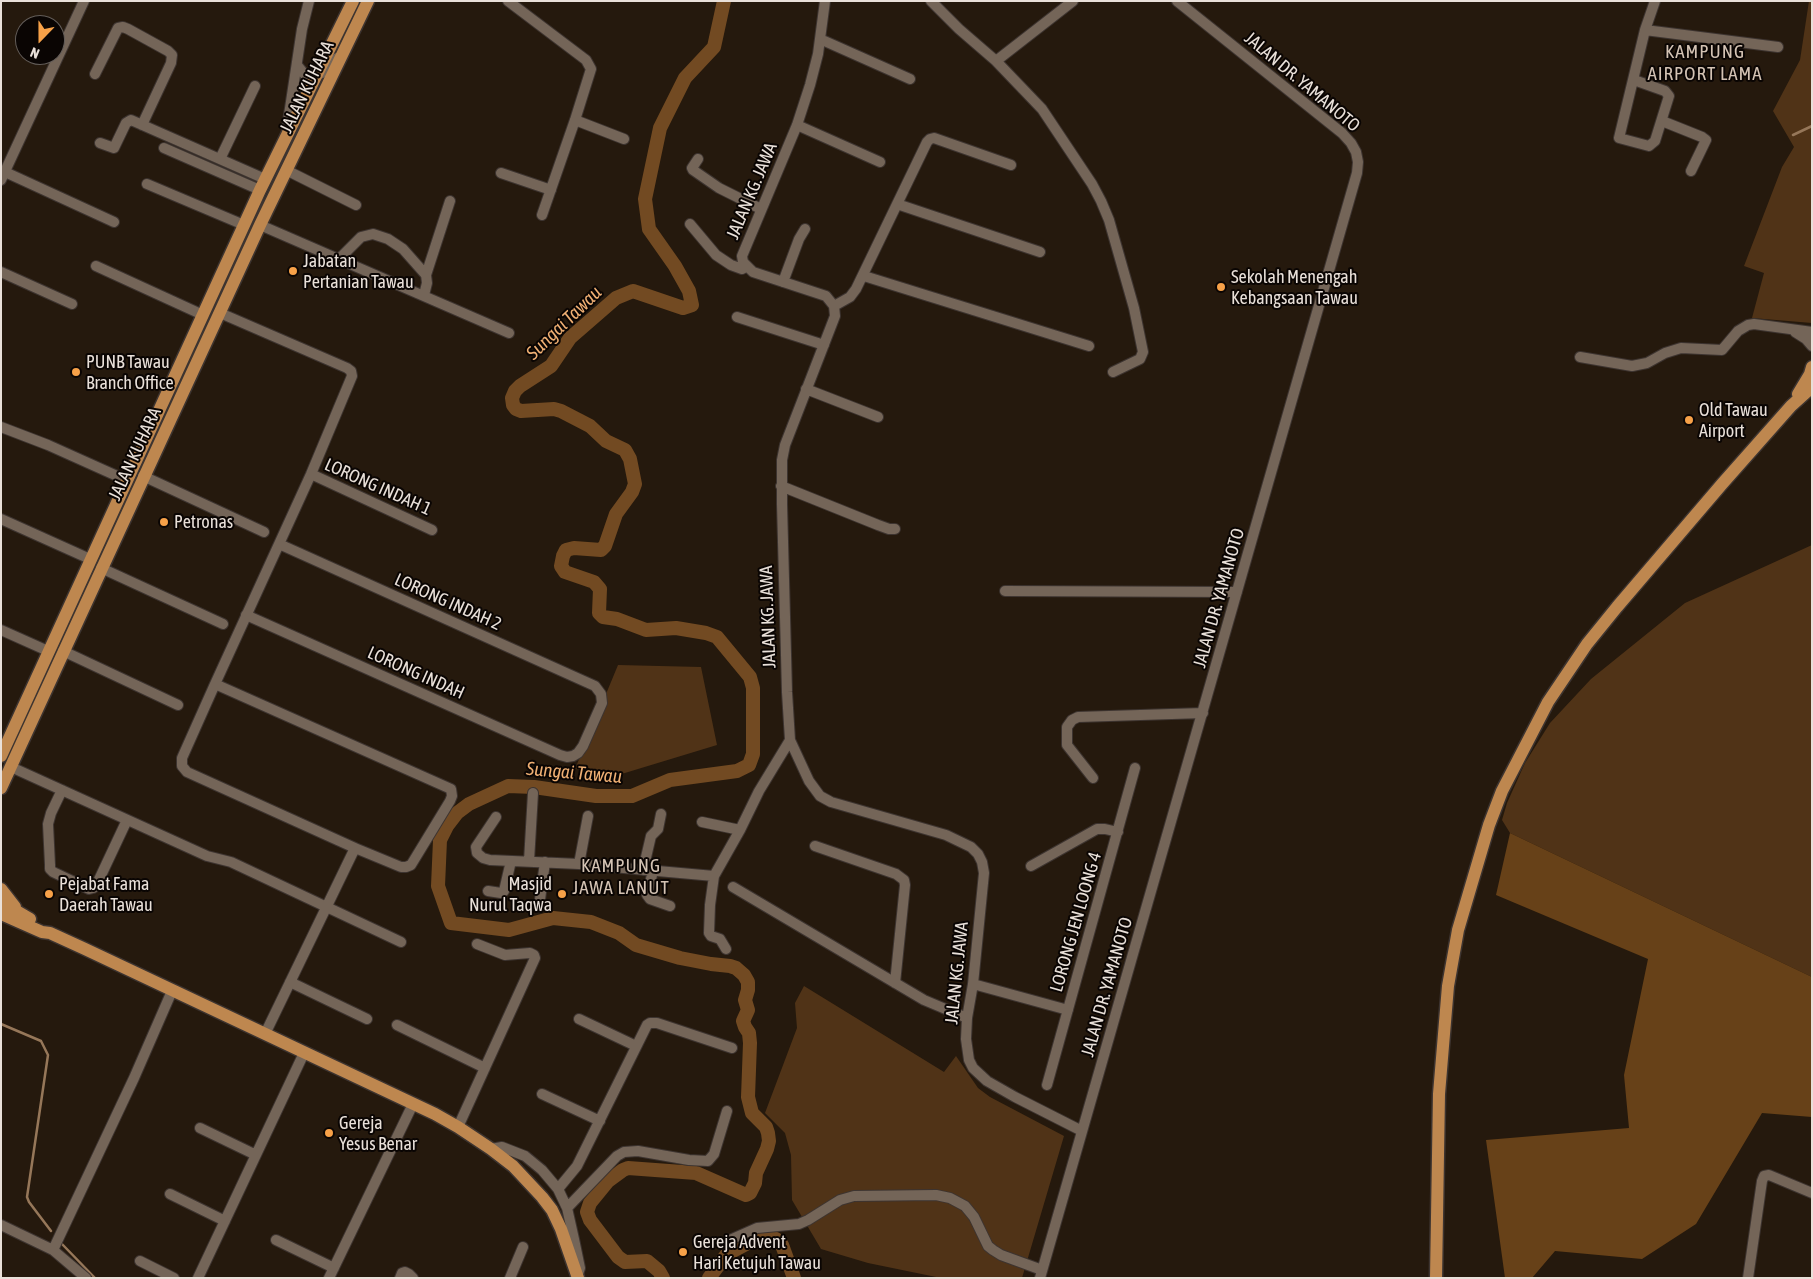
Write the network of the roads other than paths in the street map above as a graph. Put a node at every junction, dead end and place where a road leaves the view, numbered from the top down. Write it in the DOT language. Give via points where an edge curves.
graph roads {
  1 [pos="84,1"];
  2 [pos="309,1"];
  3 [pos="353,1"];
  4 [pos="368,1"];
  5 [pos="508,1"];
  6 [pos="825,1"];
  7 [pos="931,1"];
  8 [pos="1073,1"];
  9 [pos="1177,1"];
  10 [pos="1655,1"];
  11 [pos="1190,6"];
  12 [pos="1645,30"];
  13 [pos="820,39"];
  14 [pos="346,47"];
  15 [pos="1778,47"];
  16 [pos="996,61"];
  17 [pos="297,65"];
  18 [pos="95,74"];
  19 [pos="316,75"];
  20 [pos="910,79"];
  21 [pos="1634,80"];
  22 [pos="255,86"];
  23 [pos="575,120"];
  24 [pos="1662,121"];
  25 [pos="142,125"];
  26 [pos="797,125"];
  27 [pos="286,136"];
  28 [pos="624,139"];
  29 [pos="100,143"];
  30 [pos="164,148"];
  31 [pos="220,159"];
  32 [pos="698,159"];
  33 [pos="880,162"];
  34 [pos="1011,165"];
  35 [pos="286,170"];
  36 [pos="1691,171"];
  37 [pos="501,173"];
  38 [pos="3,176"];
  39 [pos="147,184"];
  40 [pos="263,185"];
  41 [pos="551,190"];
  42 [pos="450,201"];
  43 [pos="897,204"];
  44 [pos="356,205"];
  45 [pos="761,209"];
  46 [pos="542,215"];
  47 [pos="114,222"];
  48 [pos="690,224"];
  49 [pos="244,225"];
  50 [pos="260,225"];
  51 [pos="805,229"];
  52 [pos="1040,252"];
  53 [pos="339,259"];
  54 [pos="96,266"];
  55 [pos="746,266"];
  56 [pos="1,272"];
  57 [pos="426,275"];
  58 [pos="864,276"];
  59 [pos="783,282"];
  60 [pos="424,295"];
  61 [pos="72,304"];
  62 [pos="834,306"];
  63 [pos="220,313"];
  64 [pos="203,315"];
  65 [pos="737,317"];
  66 [pos="1791,330"];
  67 [pos="1812,332"];
  68 [pos="509,333"];
  69 [pos="824,345"];
  70 [pos="1089,346"];
  71 [pos="1812,346"];
  72 [pos="1580,357"];
  73 [pos="1812,367"];
  74 [pos="1113,372"];
  75 [pos="1812,387"];
  76 [pos="806,389"];
  77 [pos="1790,406"];
  78 [pos="878,417"];
  79 [pos="1,427"];
  80 [pos="311,474"];
  81 [pos="144,476"];
  82 [pos="126,480"];
  83 [pos="781,486"];
  84 [pos="1,519"];
  85 [pos="895,529"];
  86 [pos="432,530"];
  87 [pos="264,532"];
  88 [pos="279,544"];
  89 [pos="90,559"];
  90 [pos="102,568"];
  91 [pos="1005,591"];
  92 [pos="1237,592"];
  93 [pos="246,615"];
  94 [pos="223,624"];
  95 [pos="1,630"];
  96 [pos="48,651"];
  97 [pos="63,651"];
  98 [pos="215,684"];
  99 [pos="178,705"];
  100 [pos="1203,713"];
  101 [pos="790,740"];
  102 [pos="1,756"];
  103 [pos="573,756"];
  104 [pos="11,766"];
  105 [pos="1135,768"];
  106 [pos="1093,778"];
  107 [pos="1,788"];
  108 [pos="62,790"];
  109 [pos="533,793"];
  110 [pos="661,814"];
  111 [pos="588,816"];
  112 [pos="496,817"];
  113 [pos="127,820"];
  114 [pos="702,822"];
  115 [pos="740,830"];
  116 [pos="1118,832"];
  117 [pos="815,846"];
  118 [pos="355,848"];
  119 [pos="511,861"];
  120 [pos="529,861"];
  121 [pos="545,862"];
  122 [pos="579,864"];
  123 [pos="1031,866"];
  124 [pos="648,870"];
  125 [pos="714,876"];
  126 [pos="733,887"];
  127 [pos="1,889"];
  128 [pos="488,891"];
  129 [pos="1,902"];
  130 [pos="670,906"];
  131 [pos="327,907"];
  132 [pos="539,907"];
  133 [pos="1,914"];
  134 [pos="25,917"];
  135 [pos="50,933"];
  136 [pos="401,942"];
  137 [pos="477,944"];
  138 [pos="726,949"];
  139 [pos="290,982"];
  140 [pos="895,983"];
  141 [pos="973,984"];
  142 [pos="172,991"];
  143 [pos="1068,1010"];
  144 [pos="967,1018"];
  145 [pos="367,1019"];
  146 [pos="579,1019"];
  147 [pos="397,1026"];
  148 [pos="265,1034"];
  149 [pos="636,1046"];
  150 [pos="732,1048"];
  151 [pos="304,1053"];
  152 [pos="486,1068"];
  153 [pos="1047,1085"];
  154 [pos="542,1094"];
  155 [pos="413,1104"];
  156 [pos="727,1111"];
  157 [pos="600,1121"];
  158 [pos="458,1127"];
  159 [pos="200,1128"];
  160 [pos="1082,1131"];
  161 [pos="491,1149"];
  162 [pos="256,1155"];
  163 [pos="558,1190"];
  164 [pos="1812,1193"];
  165 [pos="170,1194"];
  166 [pos="567,1208"];
  167 [pos="225,1221"];
  168 [pos="1,1225"];
  169 [pos="732,1239"];
  170 [pos="276,1240"];
  171 [pos="523,1247"];
  172 [pos="53,1250"];
  173 [pos="140,1262"];
  174 [pos="332,1273"];
  175 [pos="1041,1274"];
  176 [pos="577,1277"];
  177 [pos="86,1278"];
  178 [pos="174,1278"];
  179 [pos="198,1278"];
  180 [pos="400,1278"];
  181 [pos="412,1278"];
  182 [pos="510,1278"];
  183 [pos="1436,1278"];
  184 [pos="1748,1278"];
  1 -- 38 [label="street"];
  2 -- 17 [label="street"];
  3 -- 19 [label="main road, JALAN KUHARA"];
  4 -- 14 [label="main road, JALAN KUHARA"];
  5 -- 23 [label="street" via="590,65"];
  6 -- 13 [label="street, JALAN KG. JAWA"];
  7 -- 16 [label="street"];
  8 -- 16 [label="street"];
  9 -- 11 [label="street, JALAN DR. YAMANOTO"];
  10 -- 12 [label="street"];
  11 -- 92 [label="street, JALAN DR. YAMANOTO" via="1342,133 1354,147 1358,162 1355,185"];
  12 -- 15 [label="street"];
  12 -- 21 [label="street"];
  13 -- 20 [label="street"];
  13 -- 26 [label="street, JALAN KG. JAWA"];
  14 -- 19 [label="street" via="325,72"];
  14 -- 35 [label="main road, JALAN KUHARA"];
  16 -- 74 [label="street" via="1042,109 1092,184 1110,220 1143,352 1140,359"];
  17 -- 19 [label="street" via="305,75"];
  17 -- 27 [label="street"];
  18 -- 25 [label="street" via="118,28 128,29 172,55"];
  19 -- 27 [label="main road, JALAN KUHARA"];
  21 -- 24 [label="street" via="1665,91 1669,96"];
  21 -- 24 [label="street" via="1619,138 1649,146 1655,140"];
  22 -- 31 [label="street"];
  23 -- 28 [label="street"];
  23 -- 41 [label="street"];
  24 -- 36 [label="street" via="1706,140"];
  25 -- 29 [label="street" via="131,120 126,123 114,148"];
  25 -- 31 [label="street"];
  26 -- 33 [label="street"];
  26 -- 45 [label="street, JALAN KG. JAWA"];
  27 -- 40 [label="main road, JALAN KUHARA"];
  30 -- 40 [label="street"];
  31 -- 40 [label="street"];
  32 -- 45 [label="street" via="693,170 719,188"];
  34 -- 43 [label="street" via="934,138 927,142"];
  35 -- 44 [label="street"];
  35 -- 50 [label="main road, JALAN KUHARA"];
  37 -- 41 [label="street"];
  38 -- 47 [label="street"];
  39 -- 49 [label="street"];
  40 -- 49 [label="main road, JALAN KUHARA"];
  41 -- 46 [label="street"];
  42 -- 57 [label="street"];
  43 -- 52 [label="street"];
  43 -- 58 [label="street"];
  45 -- 55 [label="street, JALAN KG. JAWA" via="742,256"];
  48 -- 55 [label="street" via="716,255 731,265"];
  49 -- 64 [label="main road, JALAN KUHARA"];
  50 -- 53 [label="street"];
  50 -- 63 [label="main road, JALAN KUHARA"];
  51 -- 59 [label="street"];
  53 -- 57 [label="street" via="361,237 373,234 404,249"];
  53 -- 60 [label="street"];
  54 -- 64 [label="street"];
  55 -- 59 [label="street, JALAN KG. JAWA" via="752,272"];
  56 -- 61 [label="street"];
  57 -- 60 [label="street"];
  58 -- 62 [label="street" via="850,297"];
  58 -- 70 [label="street"];
  59 -- 62 [label="street, JALAN KG. JAWA" via="826,296"];
  60 -- 68 [label="street"];
  62 -- 69 [label="street, JALAN KG. JAWA" via="836,316"];
  63 -- 80 [label="street" via="351,371 352,382"];
  63 -- 81 [label="main road, JALAN KUHARA"];
  64 -- 82 [label="main road, JALAN KUHARA"];
  65 -- 69 [label="street"];
  66 -- 67 [label="street"];
  66 -- 71 [label="street"];
  66 -- 72 [label="street" via="1748,325 1718,350 1681,348 1632,366"];
  69 -- 76 [label="street, JALAN KG. JAWA"];
  73 -- 77 [label="main road"];
  75 -- 77 [label="main road"];
  76 -- 78 [label="street"];
  76 -- 83 [label="street, JALAN KG. JAWA" via="785,445"];
  77 -- 183 [label="main road" via="1587,644 1548,702 1502,791 1458,930 1448,986 1439,1094"];
  79 -- 82 [label="street"];
  80 -- 86 [label="street, LORONG INDAH 1"];
  80 -- 88 [label="street"];
  81 -- 87 [label="street"];
  81 -- 90 [label="main road, JALAN KUHARA"];
  82 -- 89 [label="main road, JALAN KUHARA"];
  83 -- 85 [label="street"];
  83 -- 101 [label="street, JALAN KG. JAWA"];
  84 -- 89 [label="street"];
  88 -- 93 [label="street"];
  88 -- 103 [label="street, LORONG INDAH 2" via="595,686 601,694 602,703 582,746"];
  89 -- 96 [label="main road, JALAN KUHARA"];
  90 -- 94 [label="street"];
  90 -- 97 [label="main road, JALAN KUHARA"];
  91 -- 92 [label="street"];
  92 -- 100 [label="street, JALAN DR. YAMANOTO"];
  93 -- 98 [label="street"];
  93 -- 103 [label="street, LORONG INDAH" via="560,755"];
  95 -- 96 [label="street"];
  96 -- 102 [label="main road, JALAN KUHARA"];
  97 -- 99 [label="street"];
  97 -- 104 [label="main road, JALAN KUHARA"];
  98 -- 118 [label="street" via="182,758 182,766 188,772"];
  98 -- 118 [label="street" via="451,790 450,800 411,865 401,867"];
  100 -- 106 [label="street" via="1078,717 1072,720 1067,727 1067,745"];
  100 -- 160 [label="street, JALAN DR. YAMANOTO"];
  101 -- 115 [label="street"];
  101 -- 141 [label="street, JALAN KG. JAWA" via="809,781 820,796 946,835 978,854 984,873"];
  104 -- 107 [label="main road, JALAN KUHARA"];
  104 -- 108 [label="street"];
  105 -- 116 [label="street, LORONG JEN LOONG 4"];
  108 -- 113 [label="street"];
  108 -- 113 [label="street" via="48,824 50,870 89,889 96,886"];
  109 -- 120 [label="street"];
  110 -- 124 [label="street" via="658,829 651,836"];
  111 -- 122 [label="street"];
  112 -- 119 [label="street" via="478,842 477,853 490,860"];
  113 -- 131 [label="street" via="206,856 231,862"];
  114 -- 115 [label="street"];
  115 -- 125 [label="street"];
  116 -- 123 [label="street" via="1097,830"];
  116 -- 143 [label="street, LORONG JEN LOONG 4"];
  117 -- 140 [label="street" via="896,874 904,880"];
  118 -- 131 [label="street"];
  119 -- 120 [label="street"];
  119 -- 128 [label="street" via="504,891"];
  120 -- 121 [label="street"];
  121 -- 122 [label="street"];
  121 -- 132 [label="street"];
  122 -- 124 [label="street"];
  124 -- 125 [label="street"];
  124 -- 130 [label="street" via="647,895"];
  125 -- 138 [label="street" via="709,933 720,939"];
  126 -- 140 [label="street"];
  127 -- 134 [label="main road"];
  129 -- 134 [label="main road"];
  131 -- 136 [label="street"];
  131 -- 139 [label="street"];
  133 -- 135 [label="main road"];
  134 -- 135 [label="main road" via="44,926"];
  135 -- 142 [label="main road"];
  137 -- 152 [label="street" via="505,955 530,953 536,958"];
  139 -- 145 [label="street"];
  139 -- 148 [label="street"];
  140 -- 144 [label="street" via="924,1000"];
  141 -- 143 [label="street"];
  141 -- 144 [label="street, JALAN KG. JAWA"];
  142 -- 148 [label="main road"];
  142 -- 172 [label="street"];
  143 -- 153 [label="street, LORONG JEN LOONG 4"];
  144 -- 160 [label="street, JALAN KG. JAWA" via="969,1060 979,1075"];
  146 -- 149 [label="street"];
  147 -- 152 [label="street"];
  148 -- 151 [label="main road"];
  149 -- 150 [label="street" via="647,1025 657,1023"];
  149 -- 157 [label="street"];
  151 -- 155 [label="main road"];
  151 -- 162 [label="street"];
  152 -- 158 [label="street"];
  154 -- 157 [label="street"];
  155 -- 158 [label="main road"];
  155 -- 174 [label="street"];
  156 -- 166 [label="street" via="714,1154 708,1160 624,1152"];
  157 -- 163 [label="street" via="577,1166"];
  158 -- 161 [label="main road"];
  159 -- 162 [label="street"];
  160 -- 175 [label="street, JALAN DR. YAMANOTO"];
  161 -- 163 [label="street" via="502,1147 525,1156"];
  161 -- 176 [label="main road" via="522,1174 552,1210"];
  162 -- 167 [label="street"];
  163 -- 166 [label="street"];
  164 -- 184 [label="street" via="1769,1175 1764,1176"];
  165 -- 167 [label="street"];
  166 -- 176 [label="street" via="580,1268"];
  167 -- 179 [label="street"];
  168 -- 172 [label="street"];
  169 -- 175 [label="street" via="757,1228 799,1224 840,1200 854,1196 936,1195 965,1206 993,1250"];
  170 -- 174 [label="street"];
  171 -- 182 [label="street"];
  172 -- 177 [label="street"];
  173 -- 178 [label="street"];
  180 -- 181 [label="street" via="405,1272"];
}
